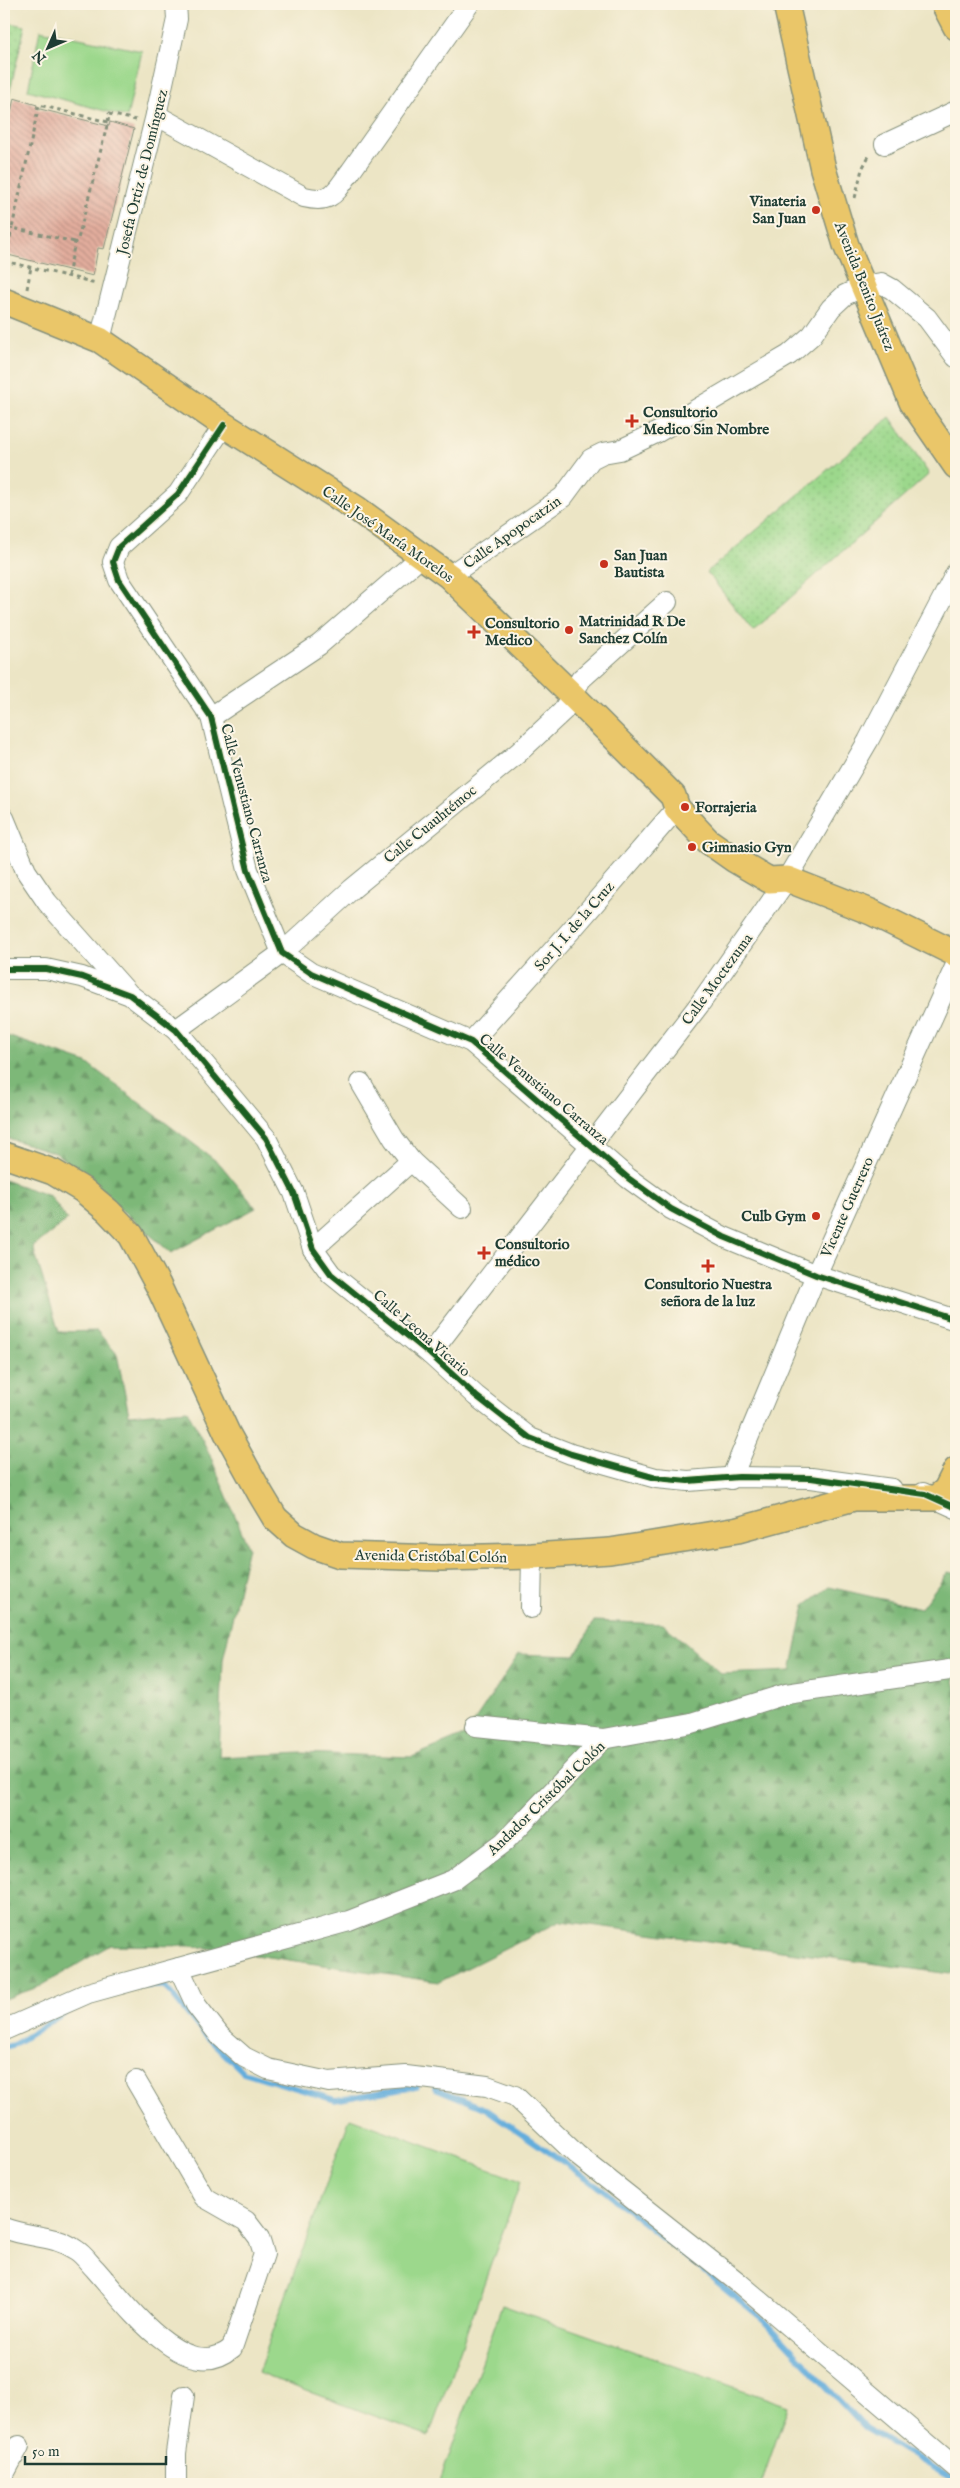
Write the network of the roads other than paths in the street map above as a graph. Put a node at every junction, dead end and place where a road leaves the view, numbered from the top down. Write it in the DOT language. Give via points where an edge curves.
graph roads {
  1 [pos="176,4"];
  2 [pos="470,4"];
  3 [pos="786,4"];
  4 [pos="944,4"];
  5 [pos="956,27"];
  6 [pos="956,111"];
  7 [pos="156,115"];
  8 [pos="885,144"];
  9 [pos="864,286"];
  10 [pos="15,297"];
  11 [pos="100,340"];
  12 [pos="956,357"];
  13 [pos="224,425"];
  14 [pos="956,466"];
  15 [pos="421,557"];
  16 [pos="956,572"];
  17 [pos="449,576"];
  18 [pos="666,602"];
  19 [pos="572,695"];
  20 [pos="211,717"];
  21 [pos="677,808"];
  22 [pos="4,818"];
  23 [pos="787,879"];
  24 [pos="282,953"];
  25 [pos="956,954"];
  26 [pos="956,965"];
  27 [pos="4,968"];
  28 [pos="130,995"];
  29 [pos="176,1030"];
  30 [pos="471,1042"];
  31 [pos="361,1083"];
  32 [pos="592,1146"];
  33 [pos="4,1155"];
  34 [pos="411,1161"];
  35 [pos="462,1208"];
  36 [pos="313,1250"];
  37 [pos="816,1275"];
  38 [pos="956,1320"];
  39 [pos="430,1354"];
  40 [pos="956,1470"];
  41 [pos="731,1479"];
  42 [pos="946,1503"];
  43 [pos="532,1556"];
  44 [pos="532,1608"];
  45 [pos="956,1669"];
  46 [pos="476,1726"];
  47 [pos="603,1739"];
  48 [pos="179,1968"];
  49 [pos="4,2030"];
  50 [pos="136,2081"];
  51 [pos="4,2228"];
  52 [pos="184,2396"];
  53 [pos="19,2446"];
  54 [pos="956,2468"];
  55 [pos="4,2474"];
  56 [pos="176,2484"];
  1 -- 7 [label="street, Josefa Ortiz de Domínguez" via="177,18 163,40"];
  2 -- 7 [label="street" via="346,177 332,195 319,201 304,197"];
  3 -- 9 [label="main road, Avenida Benito Juárez" via="823,169 846,245"];
  4 -- 5 [label="main road"];
  6 -- 8 [label="street"];
  7 -- 11 [label="street, Josefa Ortiz de Domínguez"];
  9 -- 12 [label="street" via="881,283 892,289 927,318"];
  9 -- 14 [label="main road, Avenida Benito Juárez" via="912,402"];
  9 -- 17 [label="street, Calle Apopocatzin" via="845,295 812,335 789,355 658,432 591,459 563,497"];
  10 -- 11 [label="main road, Calle José María Morelos"];
  11 -- 13 [label="main road, Calle José María Morelos"];
  13 -- 15 [label="main road, Calle José María Morelos" via="357,509"];
  13 -- 20 [label="street" via="178,494 118,547 113,562 119,580"];
  15 -- 17 [label="main road, Calle José María Morelos"];
  15 -- 20 [label="street" via="319,645"];
  16 -- 23 [label="street, Calle Moctezuma" via="868,741"];
  17 -- 19 [label="main road, Calle José María Morelos"];
  18 -- 19 [label="street, Calle Cuauhtémoc" via="582,679"];
  19 -- 21 [label="main road, Calle José María Morelos" via="673,796"];
  19 -- 24 [label="street, Calle Cuauhtémoc" via="564,711 518,753 352,889"];
  20 -- 24 [label="street, Calle Venustiano Carranza" via="248,870"];
  21 -- 23 [label="main road, Calle José María Morelos" via="708,840 735,860 769,880"];
  21 -- 30 [label="street, Sor J. I. de la Cruz"];
  22 -- 28 [label="street" via="26,871 47,902"];
  23 -- 25 [label="main road, Calle José María Morelos" via="871,912"];
  23 -- 32 [label="street, Calle Moctezuma" via="714,984"];
  24 -- 29 [label="street, Calle Cuauhtémoc"];
  24 -- 30 [label="street, Calle Venustiano Carranza" via="311,973"];
  26 -- 37 [label="street, Vicente Guerrero"];
  27 -- 28 [label="street, Calle Leona Vicario" via="46,969"];
  28 -- 29 [label="street, Calle Leona Vicario"];
  29 -- 36 [label="street, Calle Leona Vicario" via="266,1138 294,1193"];
  30 -- 32 [label="street, Calle Venustiano Carranza"];
  31 -- 34 [label="street"];
  32 -- 37 [label="street, Calle Venustiano Carranza" via="628,1178 671,1209 724,1237"];
  32 -- 39 [label="street, Calle Moctezuma"];
  33 -- 43 [label="main road, Avenida Cristóbal Colón" via="54,1172 83,1190 131,1235 227,1433 275,1518 294,1535 340,1554 442,1558"];
  34 -- 35 [label="street"];
  34 -- 36 [label="street"];
  36 -- 39 [label="street, Calle Leona Vicario" via="331,1274"];
  37 -- 38 [label="street, Calle Venustiano Carranza"];
  37 -- 41 [label="street, Vicente Guerrero"];
  39 -- 41 [label="street, Calle Leona Vicario" via="476,1396 530,1438 571,1454 656,1478 688,1481"];
  40 -- 42 [label="main road" via="946,1490"];
  41 -- 42 [label="street, Calle Leona Vicario" via="811,1478 924,1494"];
  42 -- 43 [label="main road, Avenida Cristóbal Colón" via="854,1498 748,1528 688,1540 610,1551"];
  43 -- 44 [label="street"];
  45 -- 47 [label="street, Andador Cristóbal Colón" via="786,1694 692,1723"];
  46 -- 47 [label="street"];
  47 -- 48 [label="street, Andador Cristóbal Colón" via="504,1842 453,1880 349,1920"];
  48 -- 49 [label="street, Andador Cristóbal Colón" via="88,1993"];
  48 -- 54 [label="street" via="196,2005 220,2036 244,2057 268,2069 329,2082 415,2077 487,2086 515,2096 577,2155 739,2283"];
  50 -- 51 [label="street" via="204,2197 246,2221 259,2238 264,2254 232,2348 221,2358 202,2360 179,2352 157,2336 78,2250 52,2238"];
  52 -- 56 [label="street" via="176,2454"];
  53 -- 55 [label="street"];
}
